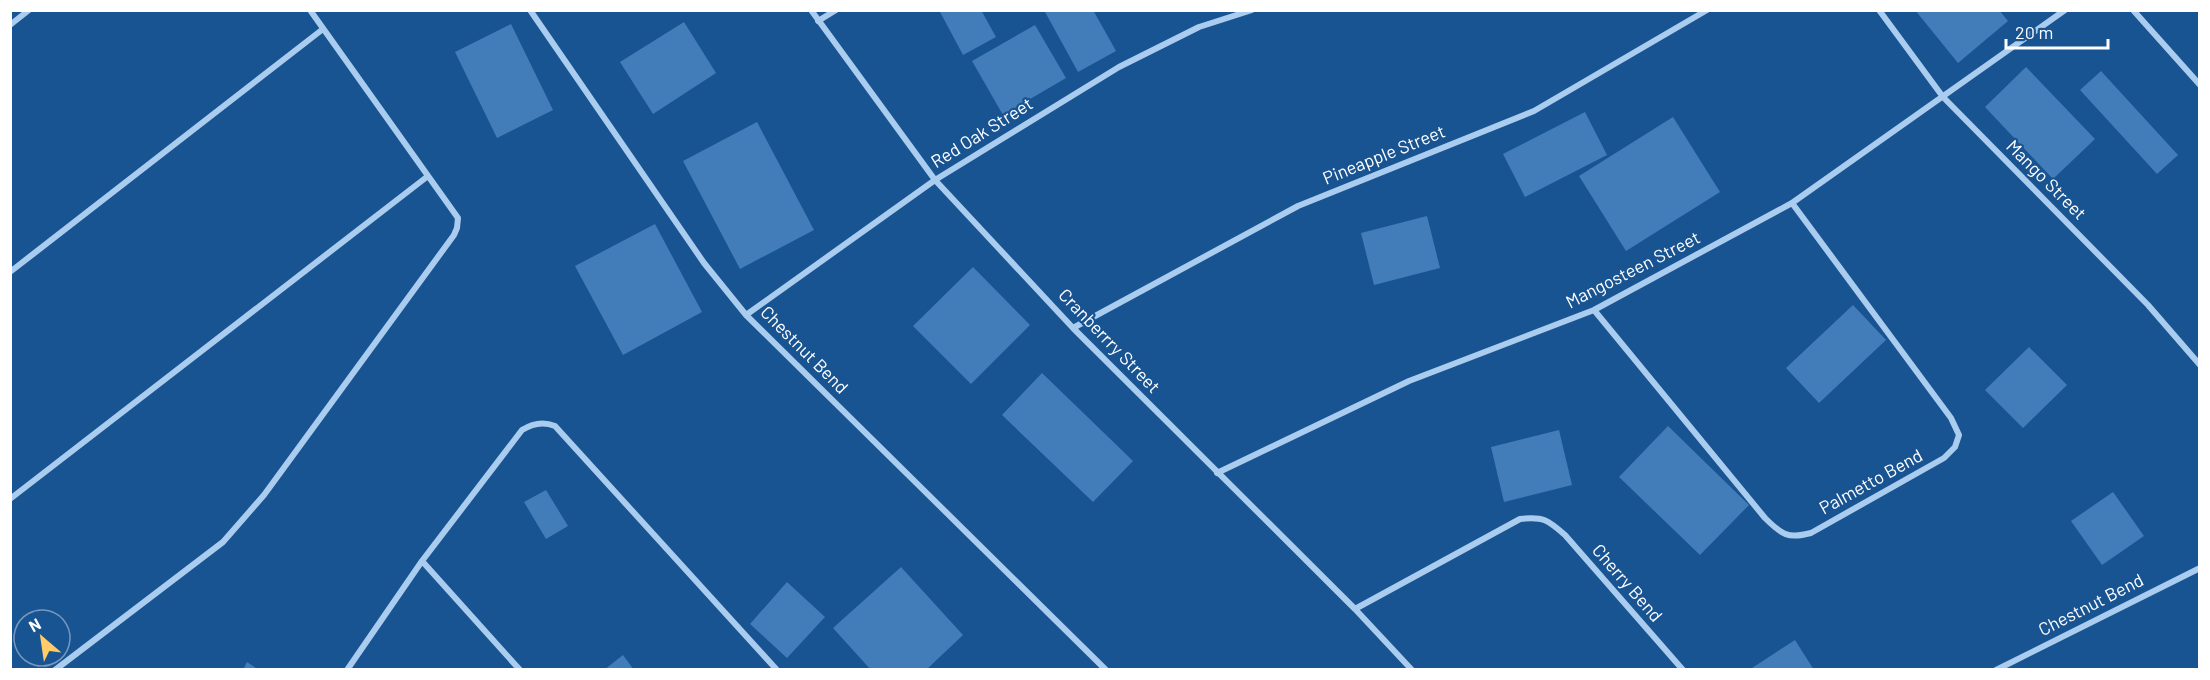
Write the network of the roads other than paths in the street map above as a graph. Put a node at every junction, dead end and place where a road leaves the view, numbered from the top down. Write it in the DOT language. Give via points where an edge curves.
graph roads {
  1 [pos="29,10"];
  2 [pos="310,10"];
  3 [pos="530,10"];
  4 [pos="811,10"];
  5 [pos="836,10"];
  6 [pos="1252,10"];
  7 [pos="1707,10"];
  8 [pos="1879,10"];
  9 [pos="2065,10"];
  10 [pos="2133,10"];
  11 [pos="818,21"];
  12 [pos="10,25"];
  13 [pos="323,30"];
  14 [pos="2199,85"];
  15 [pos="1943,98"];
  16 [pos="428,176"];
  17 [pos="935,180"];
  18 [pos="1792,203"];
  19 [pos="10,272"];
  20 [pos="1594,310"];
  21 [pos="746,315"];
  22 [pos="1073,328"];
  23 [pos="2199,365"];
  24 [pos="1217,473"];
  25 [pos="10,500"];
  26 [pos="422,561"];
  27 [pos="2199,568"];
  28 [pos="1355,609"];
  29 [pos="55,669"];
  30 [pos="346,669"];
  31 [pos="520,669"];
  32 [pos="777,669"];
  33 [pos="1106,669"];
  34 [pos="1412,669"];
  35 [pos="1683,669"];
  36 [pos="1996,669"];
  1 -- 12 [label="street"];
  2 -- 13 [label="street"];
  3 -- 21 [label="street, Chestnut Bend" via="704,262"];
  4 -- 11 [label="street, Cranberrry Street"];
  5 -- 11 [label="street"];
  6 -- 17 [label="street, Red Oak Street" via="1199,27 1119,67"];
  7 -- 22 [label="street, Pineapple Street" via="1534,111 1298,206"];
  8 -- 15 [label="street, Mango Street"];
  9 -- 15 [label="street, Mangosteen Street"];
  10 -- 14 [label="street"];
  11 -- 17 [label="street, Cranberrry Street"];
  13 -- 16 [label="street"];
  13 -- 19 [label="street"];
  15 -- 18 [label="street, Mangosteen Street"];
  15 -- 23 [label="street, Mango Street" via="2148,305"];
  16 -- 25 [label="street"];
  16 -- 29 [label="street" via="458,218 454,235 264,495 223,542"];
  17 -- 21 [label="street, Red Oak Street"];
  17 -- 22 [label="street, Cranberrry Street"];
  18 -- 20 [label="street, Mangosteen Street"];
  18 -- 20 [label="street, Palmetto Bend" via="1951,418 1959,435 1955,447 1944,458 1811,533 1785,535 1765,518"];
  20 -- 24 [label="street, Mangosteen Street" via="1409,381"];
  21 -- 33 [label="street, Chestnut Bend"];
  22 -- 24 [label="street, Cranberrry Street"];
  24 -- 28 [label="street, Cranberrry Street"];
  26 -- 30 [label="street"];
  26 -- 31 [label="street"];
  26 -- 32 [label="street" via="522,430 547,423 555,426"];
  27 -- 36 [label="street, Chestnut Bend"];
  28 -- 34 [label="street, Cranberrry Street"];
  28 -- 35 [label="street, Cherry Bend" via="1520,519 1535,517 1547,520 1565,535"];
}
